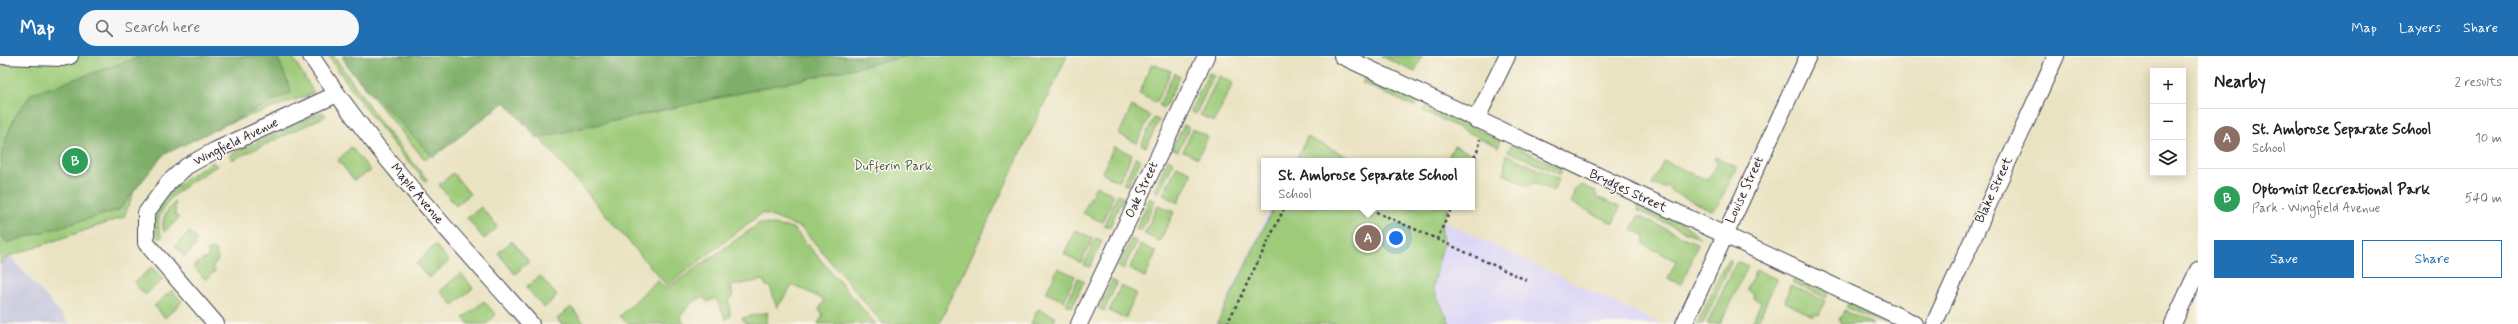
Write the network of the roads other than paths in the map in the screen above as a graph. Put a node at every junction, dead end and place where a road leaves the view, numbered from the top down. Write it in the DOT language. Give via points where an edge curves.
graph roads {
  1 [pos="2,56"];
  2 [pos="70,56"];
  3 [pos="311,56"];
  4 [pos="1206,56"];
  5 [pos="1342,56"];
  6 [pos="1507,56"];
  7 [pos="1808,56"];
  8 [pos="2056,56"];
  9 [pos="337,94"];
  10 [pos="1476,120"];
  11 [pos="1724,236"];
  12 [pos="2198,270"];
  13 [pos="216,324"];
  14 [pos="531,324"];
  15 [pos="1079,324"];
  16 [pos="1684,324"];
  17 [pos="1915,324"];
  18 [pos="1934,324"];
  19 [pos="2173,324"];
  1 -- 2 [label="street"];
  3 -- 9 [label="street, Maple Avenue"];
  4 -- 15 [label="street, Oak Street"];
  5 -- 10 [label="street, Brydges Street"];
  6 -- 10 [label="street"];
  7 -- 11 [label="street, Louise Street"];
  8 -- 18 [label="street, Blake Street"];
  9 -- 13 [label="street, Wingfield Avenue" via="187,166 169,182 146,213 146,244"];
  9 -- 14 [label="street, Maple Avenue" via="427,208"];
  10 -- 11 [label="street, Brydges Street"];
  11 -- 16 [label="street, Louise Street"];
  11 -- 17 [label="street, Brydges Street"];
  12 -- 19 [label="street"];
}
